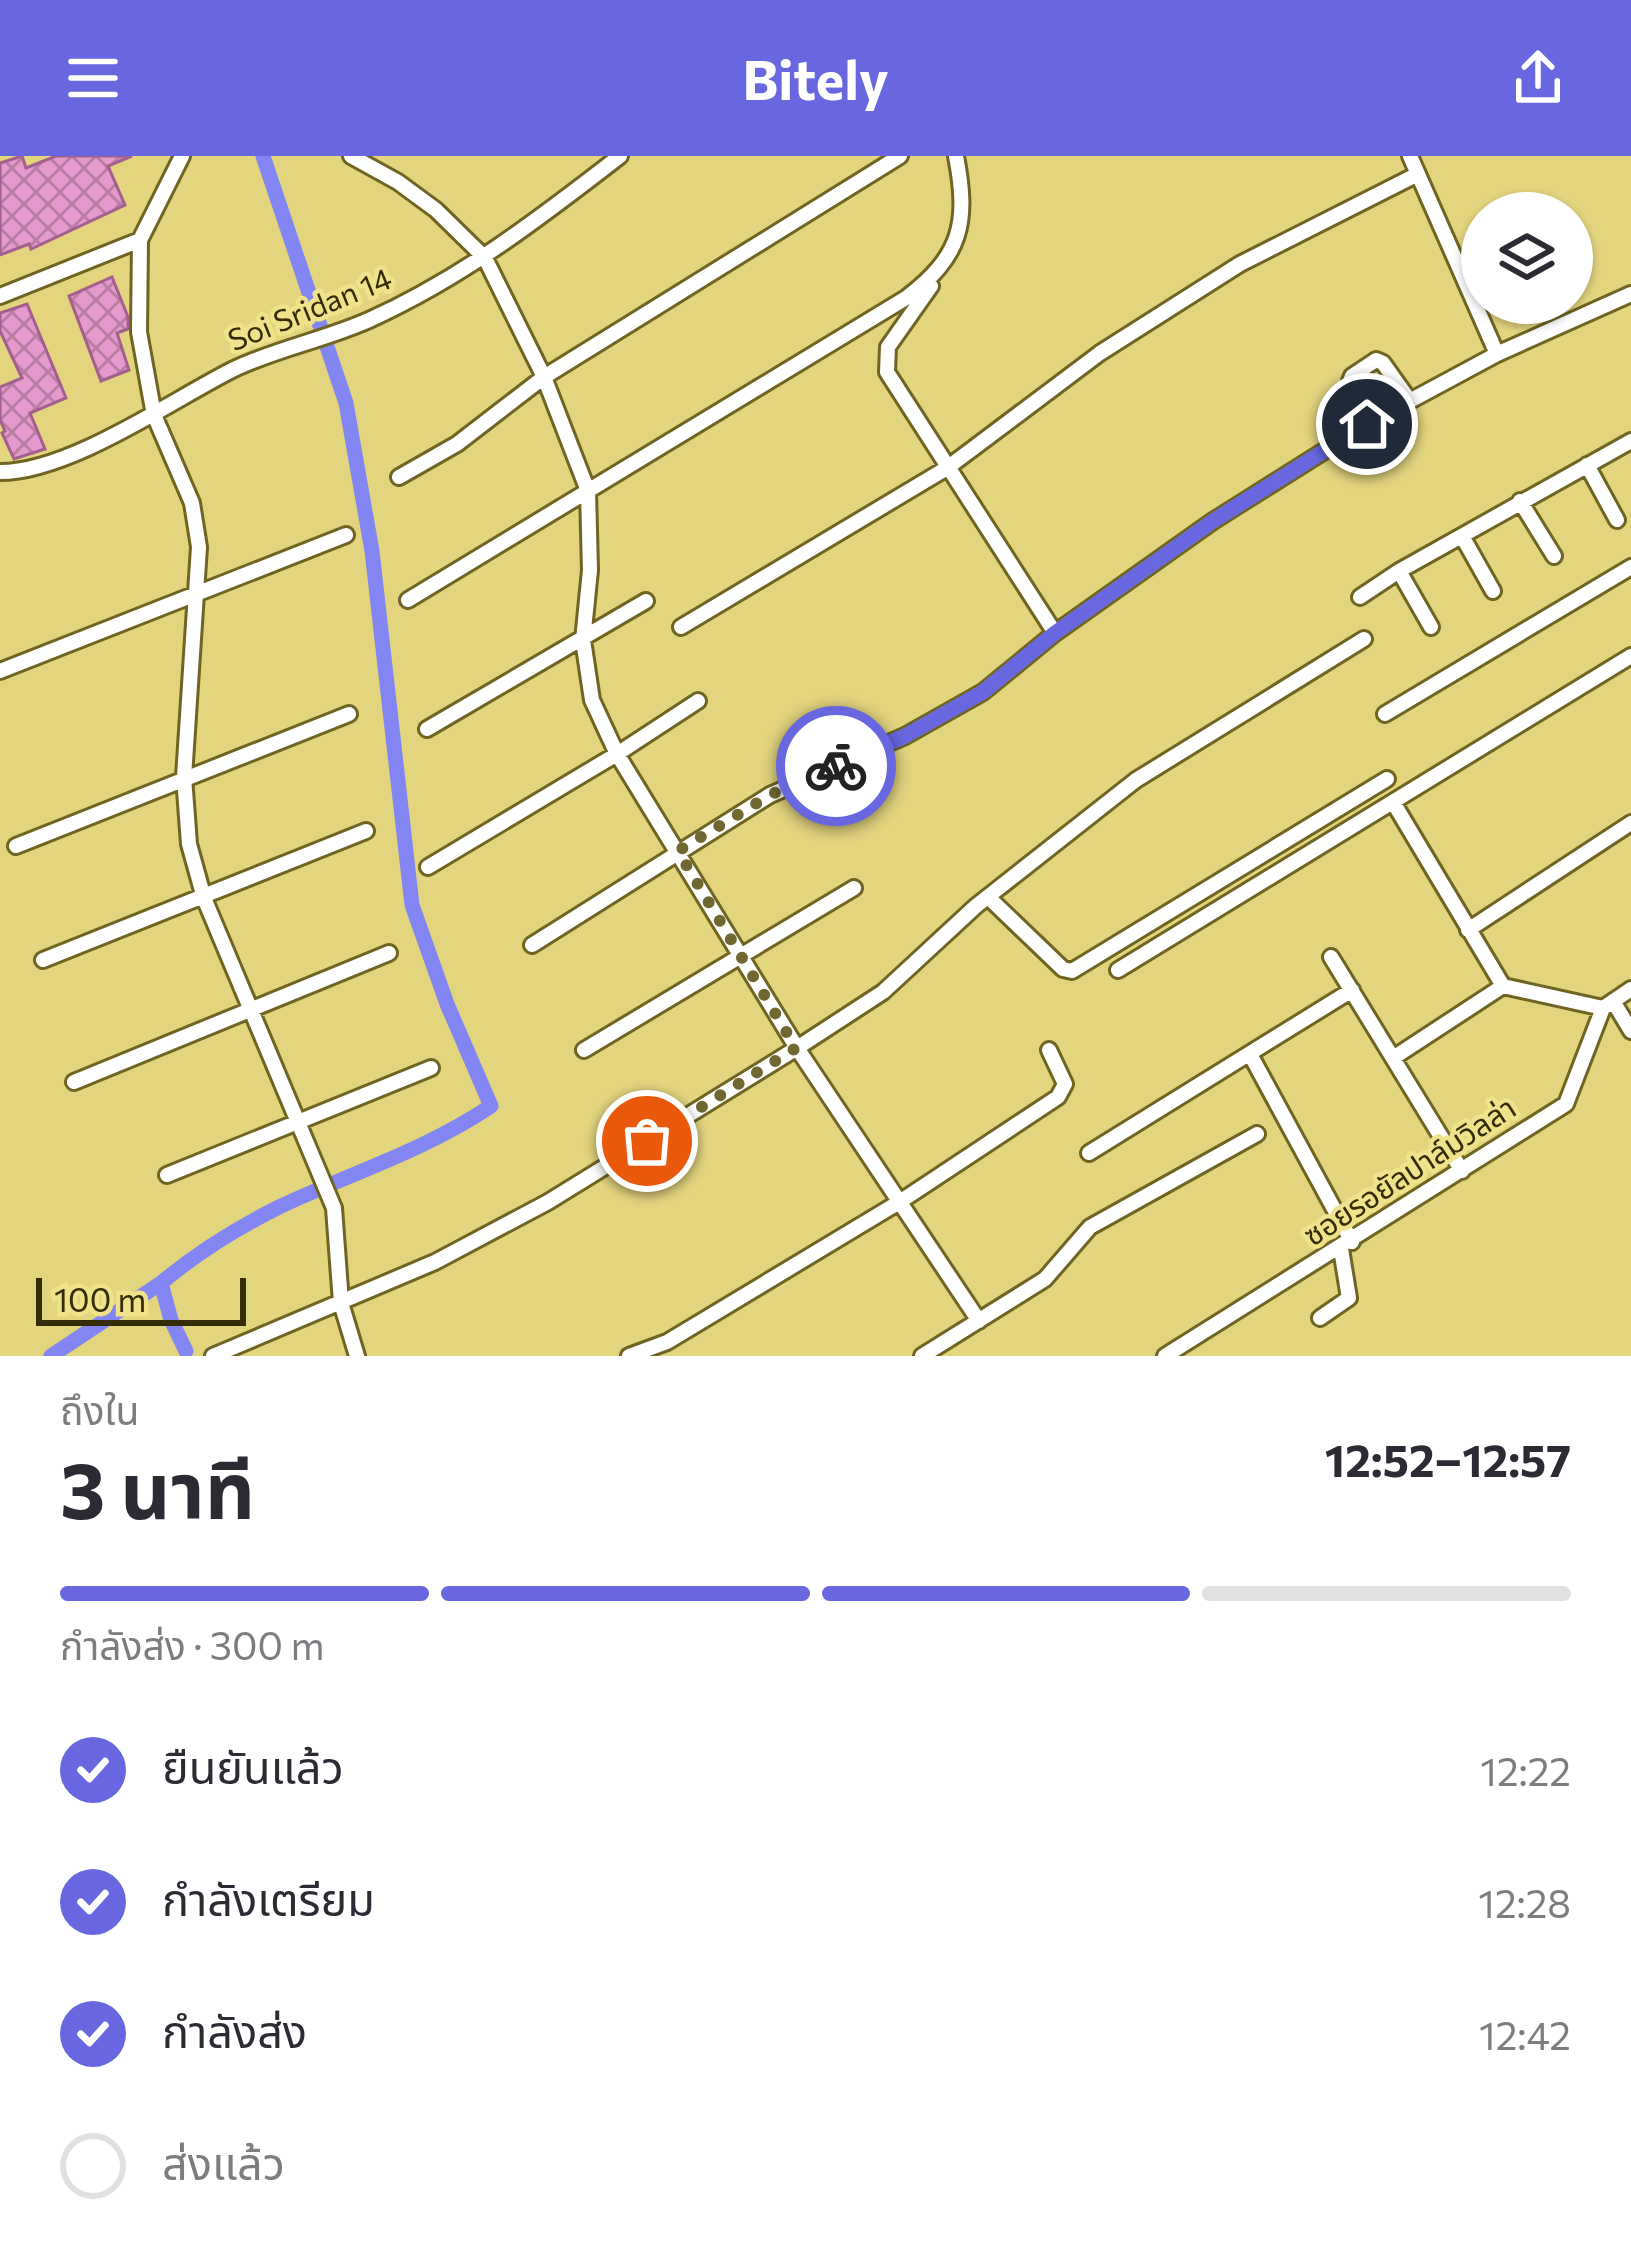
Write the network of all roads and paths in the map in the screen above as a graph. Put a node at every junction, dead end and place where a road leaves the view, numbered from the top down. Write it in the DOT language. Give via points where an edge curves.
graph roads {
  1 [pos="182,156"];
  2 [pos="351,156"];
  3 [pos="620,156"];
  4 [pos="900,156"];
  5 [pos="956,156"];
  6 [pos="1410,156"];
  7 [pos="1418,174"];
  8 [pos="140,240"];
  9 [pos="485,258"];
  10 [pos="941,272"];
  11 [pos="1631,294"];
  12 [pos="0,296"];
  13 [pos="1497,354"];
  14 [pos="544,377"];
  15 [pos="1410,401"];
  16 [pos="154,415"];
  17 [pos="1372,421"];
  18 [pos="1631,441"];
  19 [pos="1587,465"];
  20 [pos="947,468"];
  21 [pos="0,472"];
  22 [pos="399,477"];
  23 [pos="588,491"];
  24 [pos="1520,501"];
  25 [pos="1617,520"];
  26 [pos="346,536"];
  27 [pos="1462,536"];
  28 [pos="1554,556"];
  29 [pos="1631,567"];
  30 [pos="1399,571"];
  31 [pos="1493,591"];
  32 [pos="196,596"];
  33 [pos="1360,597"];
  34 [pos="409,600"];
  35 [pos="646,602"];
  36 [pos="681,627"];
  37 [pos="1431,627"];
  38 [pos="1055,633"];
  39 [pos="1364,639"];
  40 [pos="583,640"];
  41 [pos="1631,656"];
  42 [pos="0,670"];
  43 [pos="698,701"];
  44 [pos="350,714"];
  45 [pos="1385,715"];
  46 [pos="427,729"];
  47 [pos="617,754"];
  48 [pos="184,777"];
  49 [pos="1388,779"];
  50 [pos="1393,802"];
  51 [pos="1631,823"];
  52 [pos="366,832"];
  53 [pos="16,846"];
  54 [pos="678,851"];
  55 [pos="428,867"];
  56 [pos="854,888"];
  57 [pos="988,896"];
  58 [pos="204,898"];
  59 [pos="1468,930"];
  60 [pos="532,945"];
  61 [pos="388,953"];
  62 [pos="744,957"];
  63 [pos="1331,957"];
  64 [pos="44,959"];
  65 [pos="1118,970"];
  66 [pos="1502,986"];
  67 [pos="1631,989"];
  68 [pos="1352,990"];
  69 [pos="1608,1004"];
  70 [pos="251,1010"];
  71 [pos="1631,1031"];
  72 [pos="796,1048"];
  73 [pos="584,1050"];
  74 [pos="1049,1050"];
  75 [pos="1251,1056"];
  76 [pos="1394,1058"];
  77 [pos="431,1069"];
  78 [pos="74,1082"];
  79 [pos="296,1121"];
  80 [pos="1257,1134"];
  81 [pos="1090,1153"];
  82 [pos="1462,1172"];
  83 [pos="167,1175"];
  84 [pos="901,1201"];
  85 [pos="1346,1245"];
  86 [pos="341,1303"];
  87 [pos="1320,1318"];
  88 [pos="979,1321"];
  89 [pos="213,1356"];
  90 [pos="357,1356"];
  91 [pos="629,1356"];
  92 [pos="922,1356"];
  93 [pos="1165,1356"];
  1 -- 8 [label="street"];
  2 -- 9 [label="street" via="436,210"];
  3 -- 9 [label="street, Soi Sridan 14"];
  4 -- 14 [label="street"];
  5 -- 10 [label="street" via="959,230"];
  6 -- 7 [label="street"];
  7 -- 13 [label="street"];
  7 -- 20 [label="street" via="1240,264 1100,353"];
  8 -- 12 [label="street"];
  8 -- 16 [label="street" via="139,332"];
  9 -- 14 [label="street"];
  9 -- 16 [label="street, Soi Sridan 14" via="368,321 252,361"];
  10 -- 20 [label="street" via="888,347 887,372"];
  10 -- 23 [label="street"];
  11 -- 13 [label="street"];
  13 -- 15 [label="street"];
  14 -- 22 [label="street"];
  14 -- 23 [label="street"];
  15 -- 17 [label="street"];
  15 -- 17 [label="street" via="1376,361 1350,382"];
  16 -- 21 [label="street, Soi Sridan 14" via="35,469"];
  16 -- 32 [label="street" via="192,503"];
  17 -- 38 [label="street"];
  18 -- 19 [label="street"];
  19 -- 24 [label="street"];
  19 -- 25 [label="street"];
  20 -- 36 [label="street"];
  20 -- 38 [label="street"];
  23 -- 34 [label="street"];
  23 -- 40 [label="street"];
  24 -- 27 [label="street"];
  24 -- 28 [label="street"];
  26 -- 32 [label="street"];
  27 -- 30 [label="street"];
  27 -- 31 [label="street"];
  29 -- 45 [label="street"];
  30 -- 33 [label="street"];
  30 -- 37 [label="street"];
  32 -- 42 [label="street"];
  32 -- 48 [label="street"];
  35 -- 40 [label="street"];
  38 -- 54 [label="street" via="947,714 770,795"];
  39 -- 57 [label="street" via="1136,780"];
  40 -- 46 [label="street"];
  40 -- 47 [label="street" via="592,700"];
  41 -- 50 [label="street"];
  43 -- 47 [label="street"];
  44 -- 48 [label="street"];
  47 -- 54 [label="street"];
  47 -- 55 [label="street"];
  48 -- 53 [label="street"];
  48 -- 58 [label="street"];
  49 -- 57 [label="street" via="1072,971"];
  50 -- 59 [label="street"];
  50 -- 65 [label="street"];
  51 -- 59 [label="street"];
  52 -- 58 [label="street"];
  54 -- 60 [label="street"];
  54 -- 62 [label="street"];
  56 -- 62 [label="street"];
  57 -- 72 [label="street" via="883,992"];
  58 -- 64 [label="street"];
  58 -- 70 [label="street"];
  59 -- 66 [label="street"];
  61 -- 70 [label="street"];
  62 -- 72 [label="street"];
  62 -- 73 [label="street"];
  63 -- 68 [label="street"];
  66 -- 69 [label="street"];
  66 -- 76 [label="street"];
  67 -- 69 [label="street"];
  68 -- 75 [label="street"];
  68 -- 76 [label="street"];
  69 -- 71 [label="street"];
  69 -- 82 [label="street, ซอยรอยัลปาล์มวิลล่า" via="1565,1105"];
  70 -- 78 [label="street"];
  70 -- 79 [label="street"];
  72 -- 84 [label="street"];
  72 -- 86 [label="street" via="548,1202"];
  74 -- 84 [label="street" via="1065,1084 1058,1097"];
  75 -- 81 [label="street"];
  75 -- 85 [label="street"];
  76 -- 82 [label="street"];
  77 -- 79 [label="street"];
  79 -- 83 [label="street"];
  79 -- 86 [label="street" via="334,1208"];
  80 -- 88 [label="street" via="1090,1227 1045,1279"];
  82 -- 85 [label="street, ซอยรอยัลปาล์มวิลล่า"];
  84 -- 88 [label="street"];
  84 -- 91 [label="street" via="667,1342"];
  85 -- 87 [label="street" via="1348,1298"];
  85 -- 93 [label="street, ซอยรอยัลปาล์มวิลล่า"];
  86 -- 89 [label="street"];
  86 -- 90 [label="street"];
  88 -- 92 [label="street"];
}
